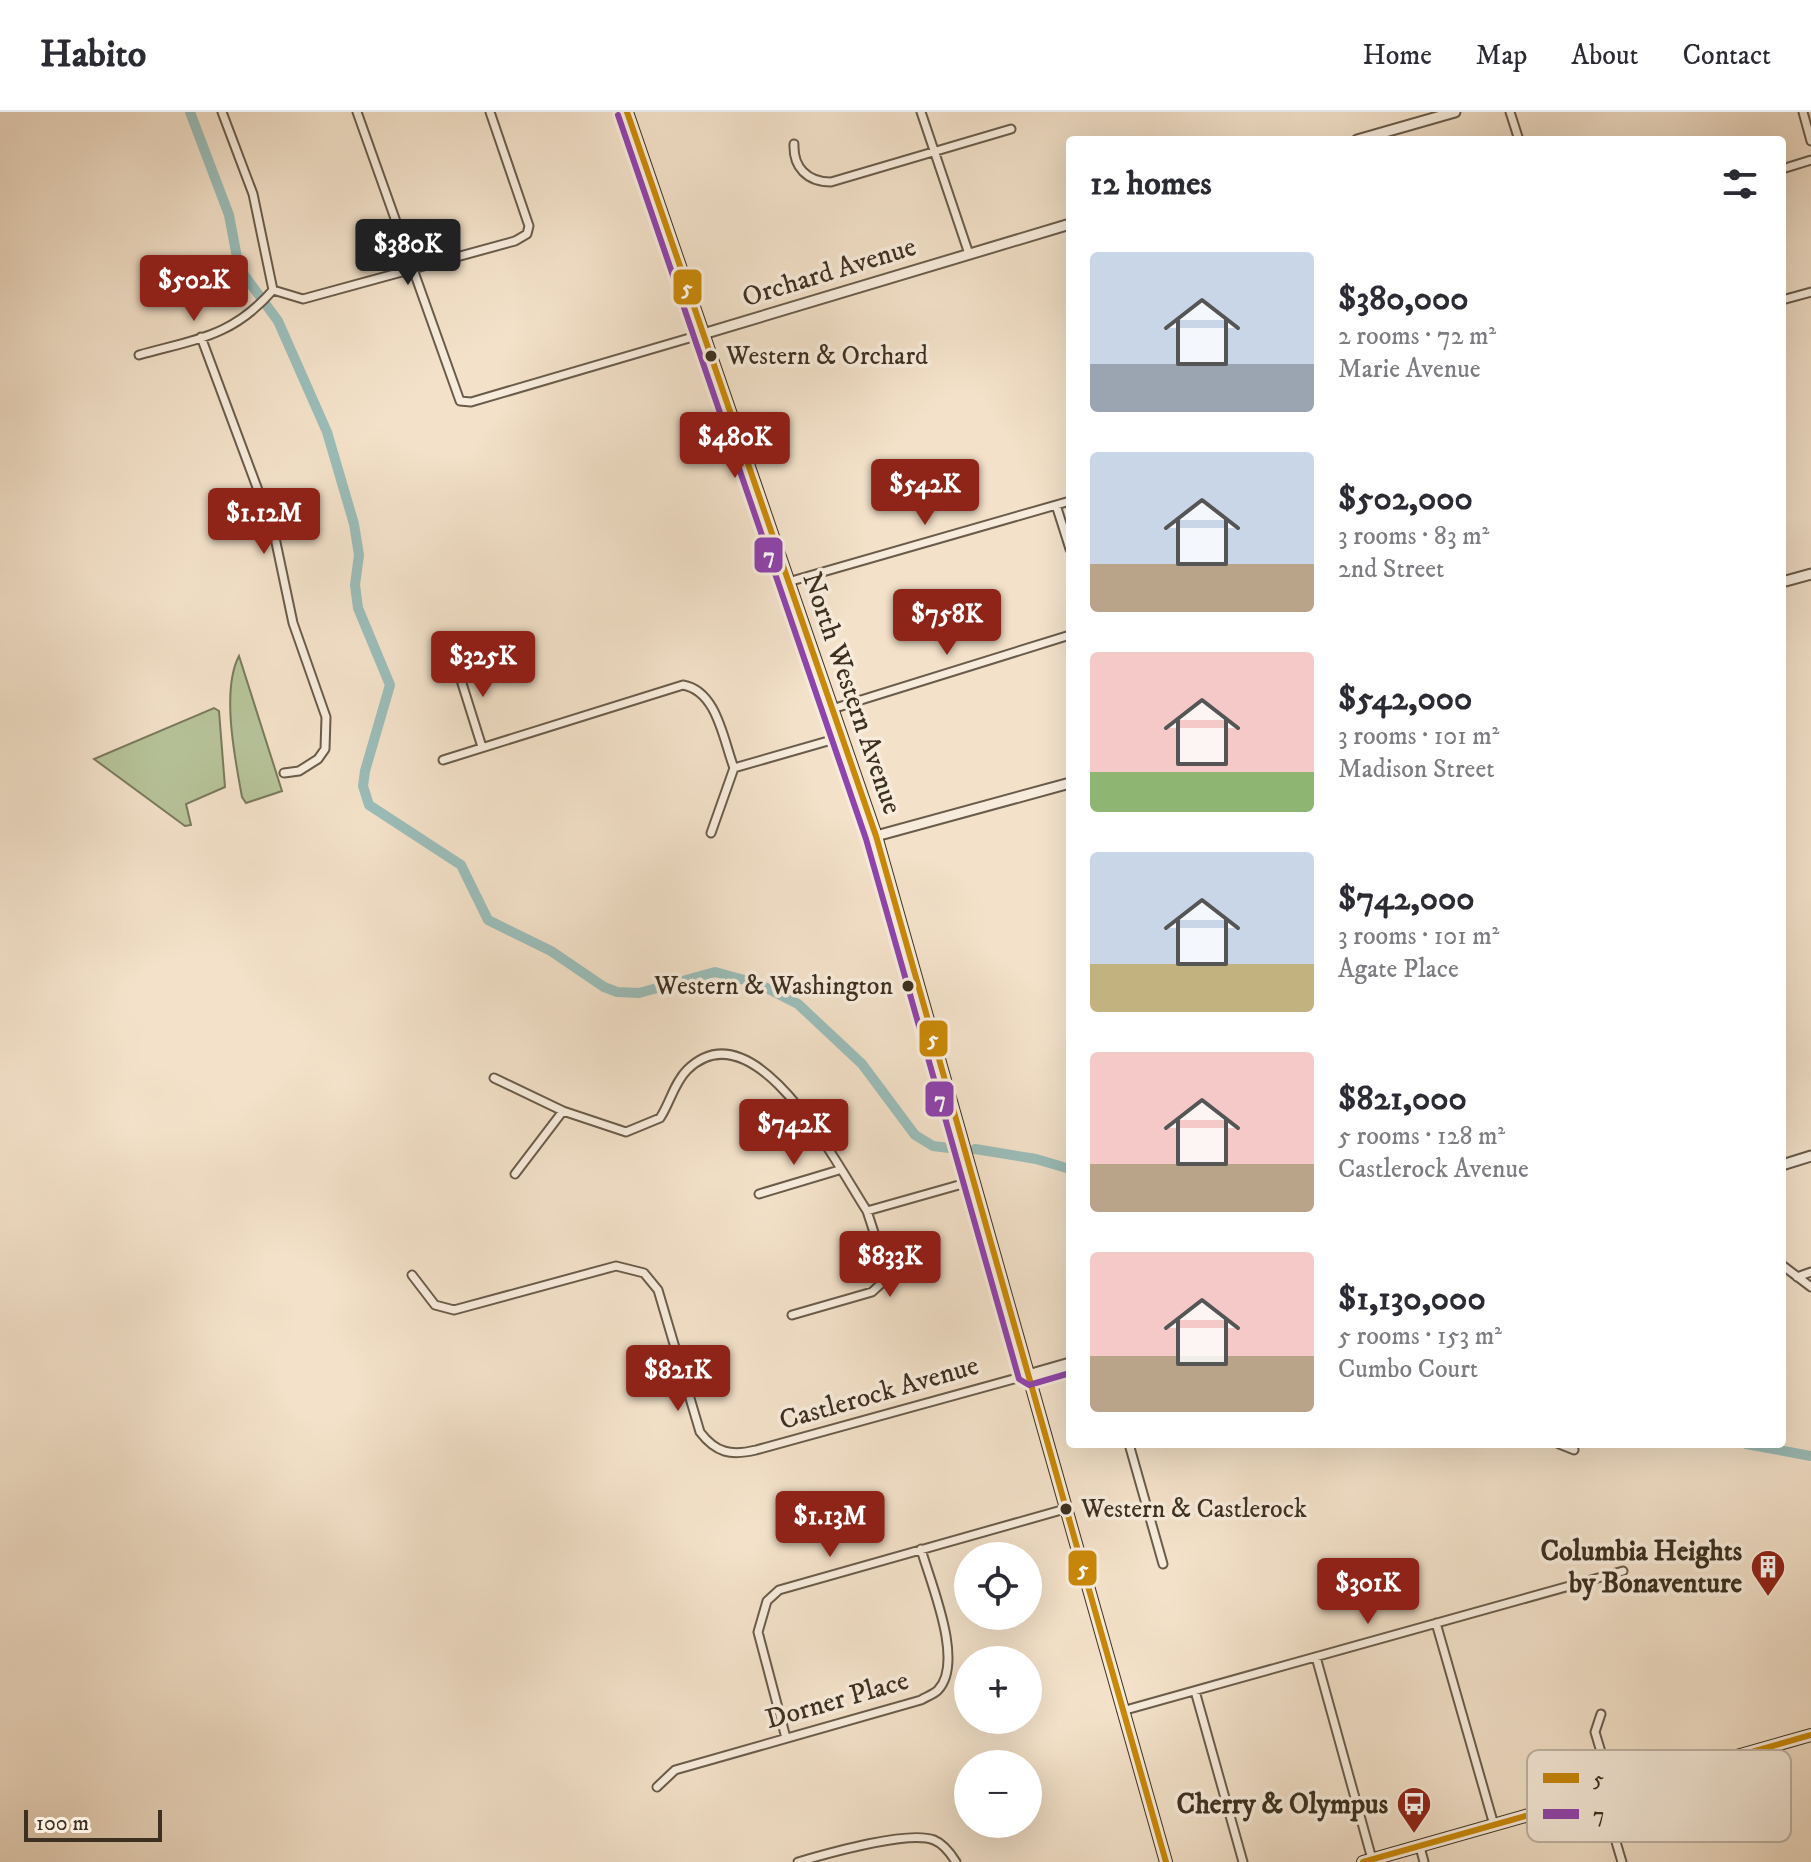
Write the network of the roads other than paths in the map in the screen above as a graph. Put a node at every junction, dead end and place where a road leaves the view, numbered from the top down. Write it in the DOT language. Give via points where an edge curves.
graph roads {
  1 [pos="222,112"];
  2 [pos="357,112"];
  3 [pos="490,112"];
  4 [pos="627,112"];
  5 [pos="921,112"];
  6 [pos="1455,112"];
  7 [pos="1510,112"];
  8 [pos="1803,112"];
  9 [pos="1011,129"];
  10 [pos="1371,136"];
  11 [pos="1518,136"];
  12 [pos="1811,141"];
  13 [pos="794,144"];
  14 [pos="934,151"];
  15 [pos="1811,160"];
  16 [pos="1786,168"];
  17 [pos="1066,225"];
  18 [pos="969,254"];
  19 [pos="411,270"];
  20 [pos="273,290"];
  21 [pos="1811,292"];
  22 [pos="1786,299"];
  23 [pos="703,334"];
  24 [pos="201,337"];
  25 [pos="139,355"];
  26 [pos="1066,502"];
  27 [pos="1056,505"];
  28 [pos="1066,536"];
  29 [pos="1811,574"];
  30 [pos="1786,581"];
  31 [pos="788,582"];
  32 [pos="1066,636"];
  33 [pos="455,661"];
  34 [pos="832,709"];
  35 [pos="842,737"];
  36 [pos="482,747"];
  37 [pos="443,760"];
  38 [pos="734,768"];
  39 [pos="284,773"];
  40 [pos="1066,784"];
  41 [pos="711,833"];
  42 [pos="876,836"];
  43 [pos="494,1078"];
  44 [pos="563,1111"];
  45 [pos="1811,1156"];
  46 [pos="1786,1164"];
  47 [pos="839,1170"];
  48 [pos="515,1174"];
  49 [pos="973,1181"];
  50 [pos="759,1194"];
  51 [pos="867,1211"];
  52 [pos="1786,1268"];
  53 [pos="1811,1272"];
  54 [pos="412,1275"];
  55 [pos="1797,1277"];
  56 [pos="1811,1287"];
  57 [pos="792,1315"];
  58 [pos="1066,1364"];
  59 [pos="1028,1375"];
  60 [pos="1130,1448"];
  61 [pos="1569,1448"];
  62 [pos="1574,1450"];
  63 [pos="1065,1509"];
  64 [pos="921,1549"];
  65 [pos="1163,1564"];
  66 [pos="1623,1571"];
  67 [pos="1436,1623"];
  68 [pos="1316,1657"];
  69 [pos="1195,1691"];
  70 [pos="1122,1711"];
  71 [pos="1601,1714"];
  72 [pos="1811,1735"];
  73 [pos="786,1738"];
  74 [pos="1600,1750"];
  75 [pos="1759,1750"];
  76 [pos="657,1787"];
  77 [pos="1527,1816"];
  78 [pos="1494,1825"];
  79 [pos="1616,1842"];
  80 [pos="1420,1847"];
  81 [pos="1368,1861"];
  82 [pos="798,1862"];
  83 [pos="956,1862"];
  84 [pos="1166,1862"];
  85 [pos="1243,1862"];
  86 [pos="1424,1862"];
  87 [pos="1622,1862"];
  1 -- 20 [label="street" via="253,194"];
  2 -- 19 [label="street"];
  3 -- 19 [label="street" via="529,226 527,234"];
  4 -- 23 [label="main road, North Western Avenue"];
  5 -- 14 [label="street"];
  6 -- 10 [label="street"];
  7 -- 11 [label="street"];
  8 -- 12 [label="street"];
  9 -- 14 [label="street"];
  13 -- 14 [label="street" via="795,163 823,182"];
  14 -- 18 [label="street"];
  15 -- 16 [label="street"];
  17 -- 18 [label="street, Orchard Avenue"];
  18 -- 23 [label="street, Orchard Avenue"];
  19 -- 20 [label="street" via="327,295 297,299"];
  19 -- 23 [label="street, Orchard Avenue" via="453,391 463,403"];
  20 -- 24 [label="street" via="244,320"];
  21 -- 22 [label="street"];
  23 -- 31 [label="main road, North Western Avenue"];
  24 -- 25 [label="street"];
  24 -- 39 [label="street" via="274,533 293,623 326,717 325,749 318,759"];
  26 -- 27 [label="street"];
  27 -- 28 [label="street"];
  27 -- 31 [label="street"];
  29 -- 30 [label="street"];
  31 -- 34 [label="main road, North Western Avenue"];
  32 -- 34 [label="street"];
  33 -- 36 [label="street"];
  34 -- 35 [label="main road, North Western Avenue"];
  35 -- 38 [label="street"];
  35 -- 42 [label="main road, North Western Avenue"];
  36 -- 37 [label="street"];
  36 -- 38 [label="street" via="683,685 708,697"];
  38 -- 41 [label="street"];
  40 -- 42 [label="street"];
  42 -- 49 [label="main road, North Western Avenue"];
  43 -- 44 [label="street"];
  44 -- 47 [label="street" via="616,1131 637,1130 660,1118 689,1068 716,1056 740,1056 778,1081"];
  44 -- 48 [label="street"];
  45 -- 46 [label="street"];
  47 -- 50 [label="street"];
  47 -- 51 [label="street"];
  49 -- 51 [label="street"];
  49 -- 59 [label="main road, North Western Avenue"];
  51 -- 57 [label="street" via="884,1281 872,1292"];
  52 -- 55 [label="street"];
  53 -- 55 [label="street"];
  54 -- 59 [label="street, Castlerock Avenue" via="435,1305 454,1310 616,1266 644,1273 658,1290 700,1432 717,1450 728,1453 756,1450"];
  55 -- 56 [label="street"];
  58 -- 59 [label="street, Castlerock Avenue"];
  59 -- 63 [label="main road, North Western Avenue"];
  60 -- 65 [label="street"];
  61 -- 62 [label="street"];
  63 -- 64 [label="street"];
  63 -- 70 [label="main road, North Western Avenue"];
  64 -- 73 [label="street" via="779,1590 767,1601 758,1632"];
  64 -- 73 [label="street, Dorner Place" via="949,1650 938,1690 921,1700"];
  66 -- 67 [label="street"];
  67 -- 68 [label="street"];
  67 -- 78 [label="street"];
  68 -- 69 [label="street"];
  68 -- 81 [label="street"];
  69 -- 70 [label="street"];
  69 -- 85 [label="street"];
  70 -- 84 [label="main road, North Western Avenue"];
  71 -- 74 [label="street" via="1595,1732"];
  72 -- 75 [label="main road"];
  73 -- 76 [label="street, Dorner Place" via="675,1770"];
  77 -- 78 [label="main road"];
  78 -- 80 [label="main road"];
  79 -- 87 [label="street"];
  80 -- 81 [label="main road"];
  80 -- 86 [label="street"];
  82 -- 83 [label="street" via="918,1837 934,1840"];
}
